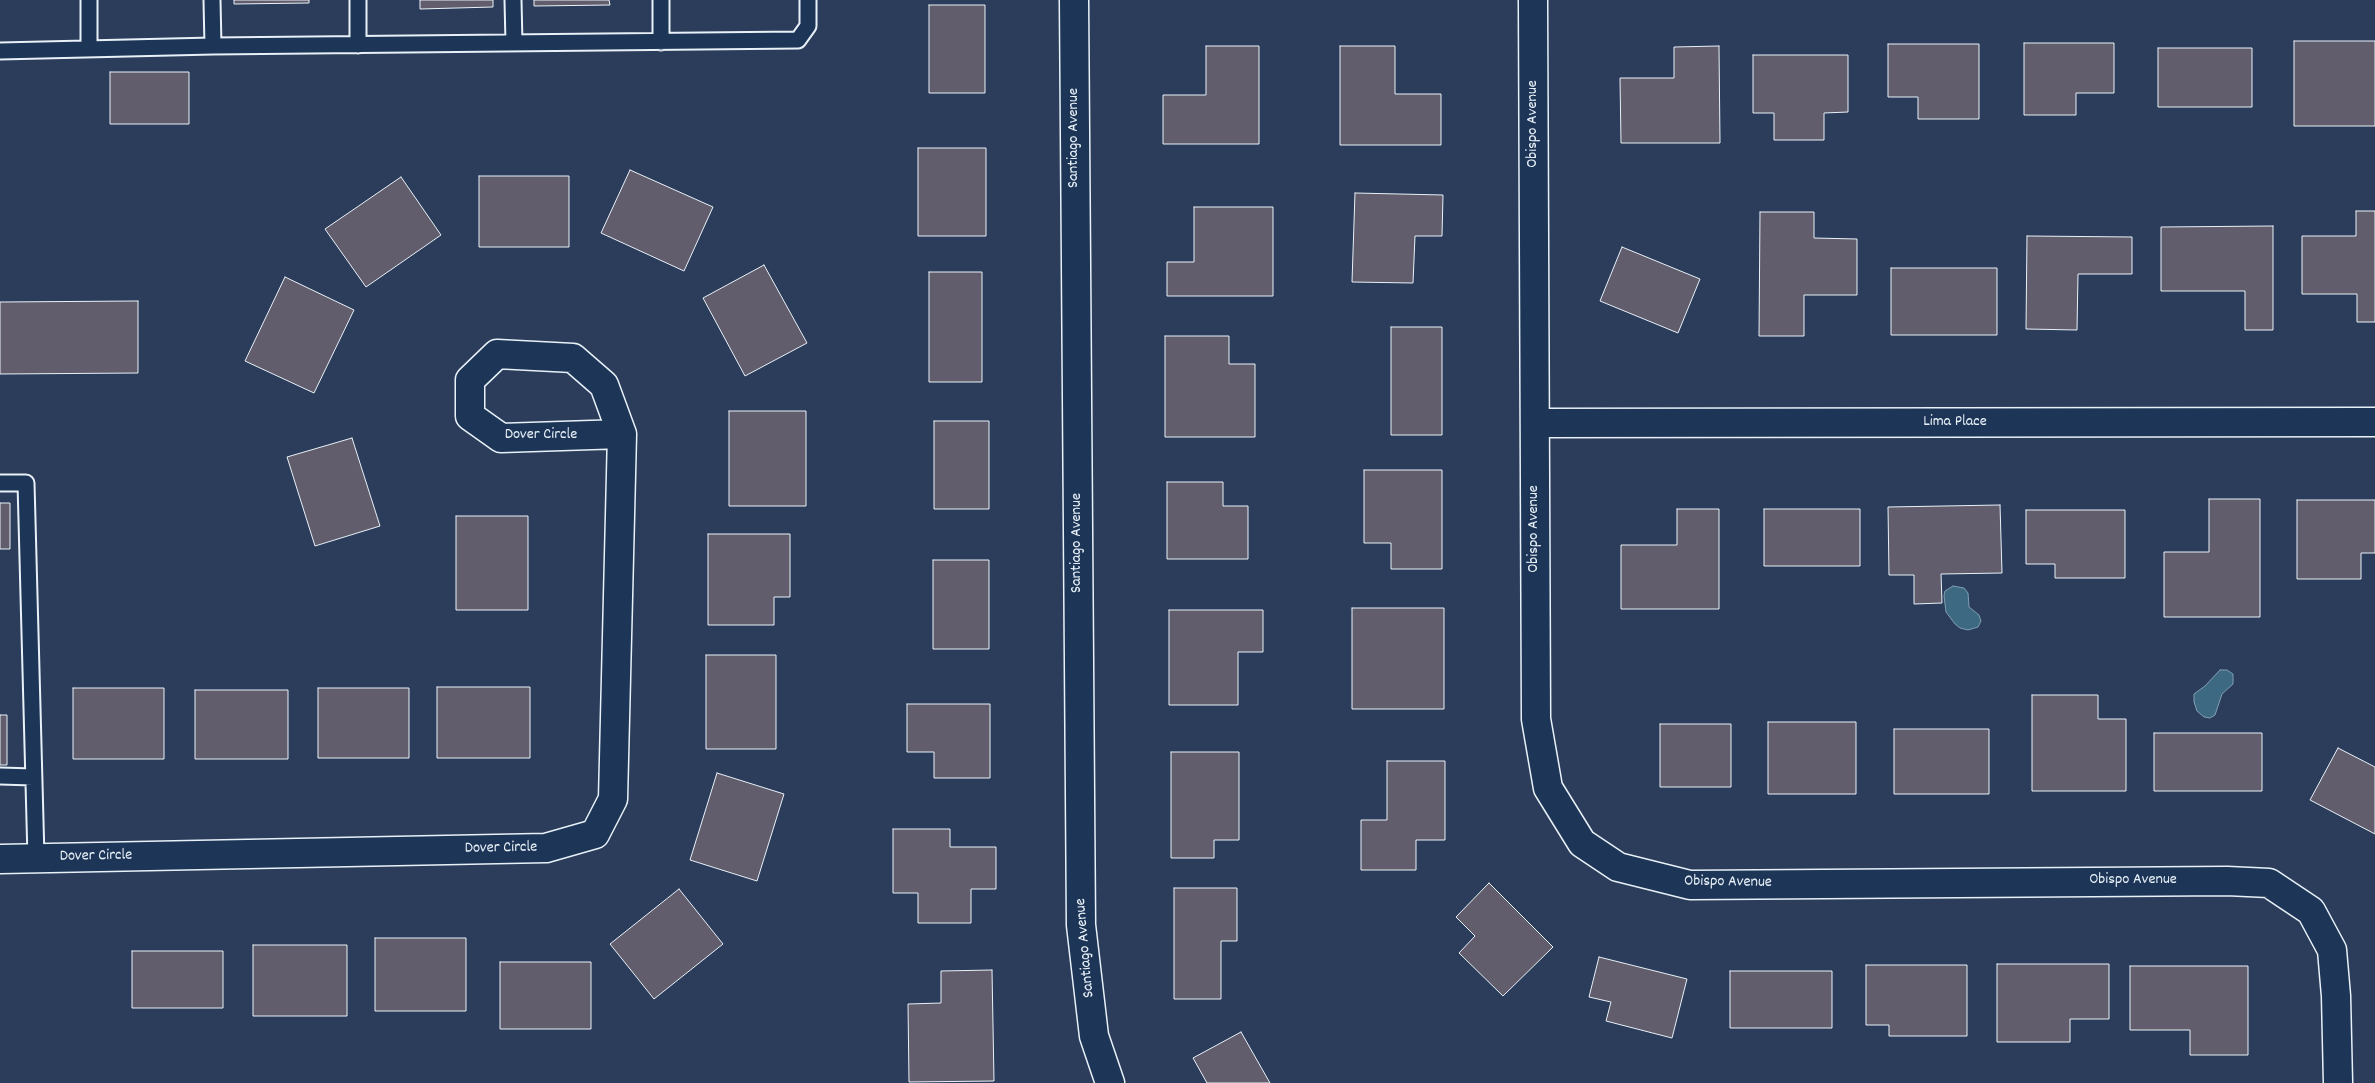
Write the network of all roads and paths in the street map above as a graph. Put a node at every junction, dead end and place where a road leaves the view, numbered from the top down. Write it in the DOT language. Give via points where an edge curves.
graph roads {
  1 [pos="89,0"];
  2 [pos="212,0"];
  3 [pos="358,0"];
  4 [pos="513,0"];
  5 [pos="661,0"];
  6 [pos="808,0"];
  7 [pos="1074,0"];
  8 [pos="1533,0"];
  9 [pos="661,42"];
  10 [pos="514,43"];
  11 [pos="358,44"];
  12 [pos="213,46"];
  13 [pos="89,49"];
  14 [pos="0,51"];
  15 [pos="2375,422"];
  16 [pos="1535,423"];
  17 [pos="622,434"];
  18 [pos="0,483"];
  19 [pos="0,776"];
  20 [pos="33,777"];
  21 [pos="36,858"];
  22 [pos="0,859"];
  23 [pos="1110,1083"];
  24 [pos="2338,1083"];
  1 -- 13 [label="lane"];
  2 -- 12 [label="lane"];
  3 -- 11 [label="lane"];
  4 -- 10 [label="lane"];
  5 -- 9 [label="lane"];
  6 -- 9 [label="lane" via="808,26 798,40"];
  7 -- 23 [label="street, Santiago Avenue" via="1081,925 1094,1036"];
  8 -- 16 [label="street, Obispo Avenue"];
  9 -- 10 [label="lane"];
  10 -- 11 [label="lane"];
  11 -- 12 [label="lane"];
  12 -- 13 [label="lane"];
  13 -- 14 [label="lane"];
  15 -- 16 [label="street, Lima Place"];
  16 -- 24 [label="street, Obispo Avenue" via="1536,719 1548,788 1582,843 1618,867 1690,885 2227,880 2269,883 2311,911 2332,950"];
  17 -- 17 [label="street, Dover Circle" via="604,385 573,358 497,354 470,380 470,416 501,438"];
  17 -- 21 [label="street, Dover Circle" via="613,799 596,834 546,848"];
  18 -- 20 [label="lane" via="26,483"];
  19 -- 20 [label="lane"];
  20 -- 21 [label="lane"];
  21 -- 22 [label="street, Dover Circle"];
}
